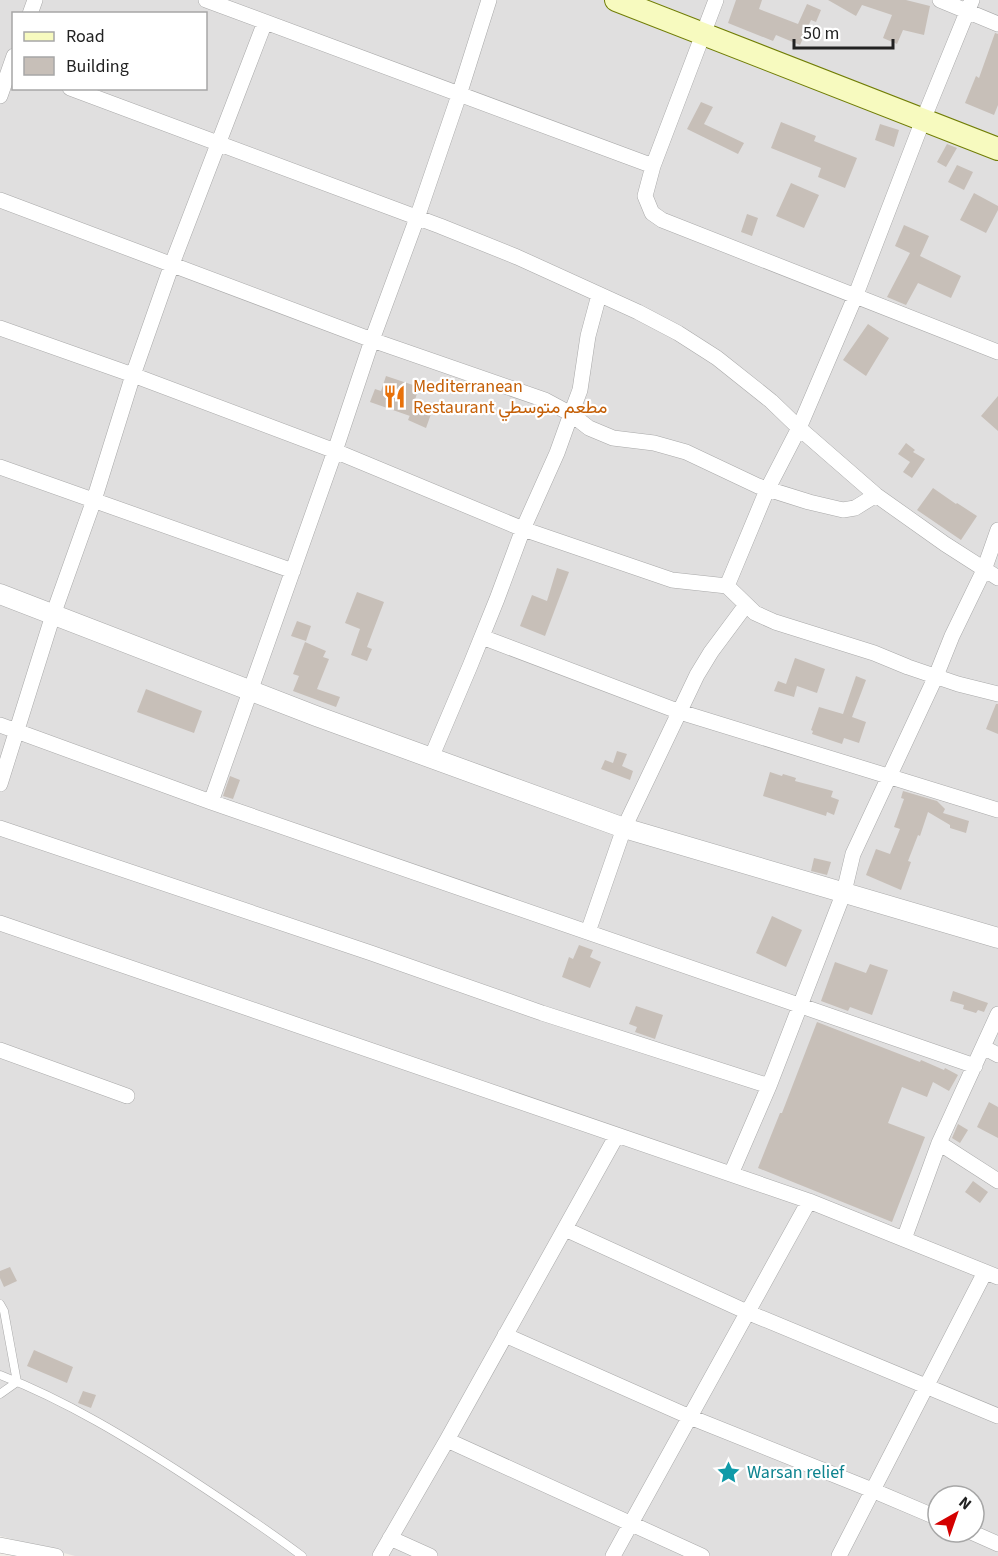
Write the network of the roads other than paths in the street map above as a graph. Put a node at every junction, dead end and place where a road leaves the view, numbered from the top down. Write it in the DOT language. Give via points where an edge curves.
graph roads {
  1 [pos="206,0"];
  2 [pos="489,0"];
  3 [pos="616,0"];
  4 [pos="716,0"];
  5 [pos="940,0"];
  6 [pos="970,5"];
  7 [pos="265,22"];
  8 [pos="998,24"];
  9 [pos="703,35"];
  10 [pos="9,63"];
  11 [pos="75,90"];
  12 [pos="459,95"];
  13 [pos="0,96"];
  14 [pos="923,120"];
  15 [pos="218,144"];
  16 [pos="998,149"];
  17 [pos="653,166"];
  18 [pos="0,200"];
  19 [pos="417,218"];
  20 [pos="172,264"];
  21 [pos="599,295"];
  22 [pos="855,297"];
  23 [pos="0,328"];
  24 [pos="372,340"];
  25 [pos="998,352"];
  26 [pos="133,375"];
  27 [pos="571,414"];
  28 [pos="799,428"];
  29 [pos="335,451"];
  30 [pos="0,467"];
  31 [pos="767,490"];
  32 [pos="876,495"];
  33 [pos="94,500"];
  34 [pos="523,529"];
  35 [pos="998,530"];
  36 [pos="984,570"];
  37 [pos="292,571"];
  38 [pos="998,578"];
  39 [pos="727,586"];
  40 [pos="0,594"];
  41 [pos="746,605"];
  42 [pos="53,615"];
  43 [pos="482,637"];
  44 [pos="936,676"];
  45 [pos="250,691"];
  46 [pos="998,694"];
  47 [pos="680,712"];
  48 [pos="0,725"];
  49 [pos="16,731"];
  50 [pos="431,758"];
  51 [pos="890,777"];
  52 [pos="0,784"];
  53 [pos="211,802"];
  54 [pos="998,810"];
  55 [pos="0,828"];
  56 [pos="624,828"];
  57 [pos="844,892"];
  58 [pos="0,923"];
  59 [pos="588,932"];
  60 [pos="998,938"];
  61 [pos="801,1006"];
  62 [pos="998,1014"];
  63 [pos="983,1047"];
  64 [pos="0,1050"];
  65 [pos="998,1055"];
  66 [pos="975,1066"];
  67 [pos="769,1086"];
  68 [pos="127,1096"];
  69 [pos="617,1135"];
  70 [pos="939,1143"];
  71 [pos="731,1174"];
  72 [pos="998,1181"];
  73 [pos="809,1200"];
  74 [pos="565,1229"];
  75 [pos="904,1239"];
  76 [pos="992,1275"];
  77 [pos="0,1304"];
  78 [pos="747,1312"];
  79 [pos="505,1335"];
  80 [pos="0,1375"];
  81 [pos="17,1382"];
  82 [pos="928,1386"];
  83 [pos="0,1394"];
  84 [pos="998,1416"];
  85 [pos="690,1417"];
  86 [pos="447,1440"];
  87 [pos="872,1490"];
  88 [pos="926,1513"];
  89 [pos="631,1525"];
  90 [pos="390,1538"];
  91 [pos="0,1545"];
  92 [pos="56,1556"];
  93 [pos="302,1556"];
  94 [pos="380,1556"];
  95 [pos="430,1556"];
  96 [pos="613,1556"];
  97 [pos="702,1556"];
  98 [pos="839,1556"];
  1 -- 7 [label="street"];
  2 -- 12 [label="street"];
  3 -- 9 [label="main road"];
  4 -- 9 [label="street"];
  5 -- 6 [label="street"];
  6 -- 8 [label="street"];
  6 -- 14 [label="street"];
  7 -- 12 [label="street"];
  7 -- 15 [label="street"];
  9 -- 14 [label="main road"];
  9 -- 17 [label="street"];
  10 -- 13 [label="street"];
  11 -- 15 [label="street"];
  12 -- 17 [label="street"];
  12 -- 19 [label="street"];
  14 -- 16 [label="main road"];
  14 -- 22 [label="street"];
  15 -- 19 [label="street"];
  15 -- 20 [label="street"];
  17 -- 22 [label="street" via="645,196 652,213 662,220"];
  18 -- 20 [label="street"];
  19 -- 21 [label="street" via="517,257"];
  19 -- 24 [label="street"];
  20 -- 24 [label="street"];
  20 -- 26 [label="street"];
  21 -- 27 [label="street" via="580,390"];
  21 -- 28 [label="street" via="678,333 717,358"];
  22 -- 25 [label="street"];
  22 -- 28 [label="street"];
  23 -- 26 [label="street"];
  24 -- 27 [label="street" via="545,400"];
  24 -- 29 [label="street"];
  26 -- 29 [label="street"];
  26 -- 33 [label="street"];
  27 -- 31 [label="street" via="588,428 613,438 686,452"];
  27 -- 34 [label="street"];
  28 -- 31 [label="street"];
  28 -- 32 [label="street"];
  29 -- 34 [label="street"];
  29 -- 37 [label="street"];
  30 -- 33 [label="street"];
  31 -- 32 [label="street" via="843,510 855,508"];
  31 -- 39 [label="street"];
  32 -- 36 [label="street"];
  33 -- 37 [label="street"];
  33 -- 42 [label="street"];
  34 -- 39 [label="street" via="672,580"];
  34 -- 43 [label="street"];
  35 -- 36 [label="street"];
  36 -- 38 [label="street"];
  36 -- 44 [label="street"];
  37 -- 45 [label="street"];
  39 -- 41 [label="street"];
  40 -- 42 [label="street"];
  41 -- 44 [label="street" via="775,622"];
  41 -- 47 [label="street" via="711,652"];
  42 -- 45 [label="street"];
  42 -- 49 [label="street"];
  43 -- 47 [label="street"];
  43 -- 50 [label="street"];
  44 -- 46 [label="street"];
  44 -- 51 [label="street"];
  45 -- 50 [label="street"];
  45 -- 53 [label="street"];
  47 -- 51 [label="street"];
  47 -- 56 [label="street"];
  48 -- 49 [label="street"];
  49 -- 52 [label="street"];
  49 -- 53 [label="street"];
  50 -- 56 [label="street"];
  51 -- 54 [label="street"];
  51 -- 57 [label="street" via="853,854"];
  53 -- 59 [label="street"];
  55 -- 67 [label="street"];
  56 -- 57 [label="street"];
  56 -- 59 [label="street"];
  57 -- 60 [label="street"];
  57 -- 61 [label="street"];
  58 -- 69 [label="street"];
  59 -- 61 [label="street"];
  61 -- 66 [label="street"];
  61 -- 67 [label="street"];
  62 -- 63 [label="street"];
  63 -- 65 [label="street"];
  63 -- 66 [label="street"];
  64 -- 68 [label="street"];
  66 -- 70 [label="street"];
  67 -- 71 [label="street"];
  69 -- 71 [label="street"];
  69 -- 74 [label="street"];
  70 -- 72 [label="street"];
  70 -- 75 [label="street"];
  71 -- 73 [label="street"];
  73 -- 75 [label="street"];
  73 -- 78 [label="street"];
  74 -- 78 [label="street"];
  74 -- 79 [label="street"];
  75 -- 76 [label="street"];
  76 -- 82 [label="street"];
  77 -- 81 [label="lane"];
  78 -- 82 [label="street"];
  78 -- 85 [label="street"];
  79 -- 85 [label="street"];
  79 -- 86 [label="street"];
  80 -- 81 [label="lane"];
  81 -- 83 [label="lane"];
  81 -- 93 [label="lane" via="134,1442"];
  82 -- 84 [label="street"];
  82 -- 87 [label="street"];
  85 -- 87 [label="street"];
  85 -- 89 [label="street"];
  86 -- 89 [label="street"];
  86 -- 90 [label="street"];
  87 -- 88 [label="street"];
  87 -- 98 [label="street"];
  89 -- 96 [label="street"];
  89 -- 97 [label="street"];
  90 -- 94 [label="street"];
  90 -- 95 [label="street"];
  91 -- 92 [label="street"];
}
